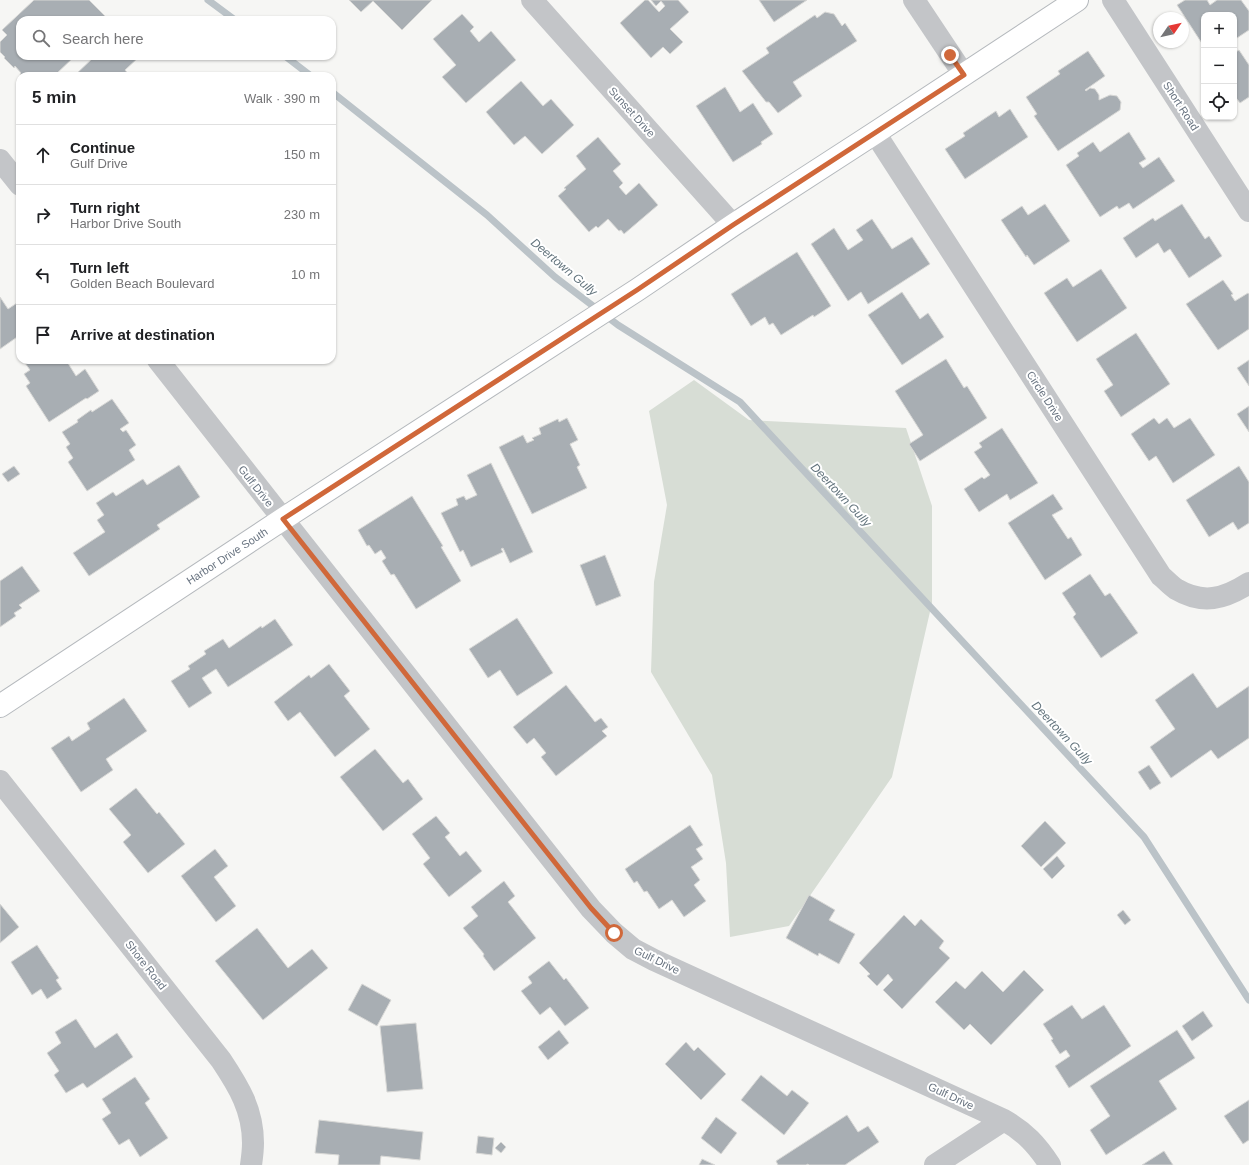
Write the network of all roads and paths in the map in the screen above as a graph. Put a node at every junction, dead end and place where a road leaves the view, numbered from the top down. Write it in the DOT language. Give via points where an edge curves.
graph roads {
  1 [pos="532,0"];
  2 [pos="914,0"];
  3 [pos="1077,0"];
  4 [pos="1114,0"];
  5 [pos="964,75"];
  6 [pos="875,133"];
  7 [pos="0,160"];
  8 [pos="16,180"];
  9 [pos="1249,211"];
  10 [pos="733,225"];
  11 [pos="161,364"];
  12 [pos="283,519"];
  13 [pos="1249,583"];
  14 [pos="0,706"];
  15 [pos="0,781"];
  16 [pos="1004,1120"];
  17 [pos="251,1165"];
  18 [pos="935,1165"];
  19 [pos="1050,1165"];
  1 -- 10 [label="street, Sunset Drive"];
  2 -- 5 [label="street"];
  3 -- 5 [label="street, Harbor Drive South"];
  4 -- 9 [label="street, Short Road"];
  5 -- 6 [label="street, Harbor Drive South"];
  6 -- 10 [label="street, Harbor Drive South"];
  6 -- 13 [label="street, Circle Drive" via="1161,576 1174,588 1203,598 1217,598"];
  7 -- 8 [label="street"];
  10 -- 12 [label="street, Harbor Drive South"];
  11 -- 12 [label="street, Gulf Drive"];
  12 -- 14 [label="street, Harbor Drive South"];
  12 -- 16 [label="street, Gulf Drive" via="591,908 633,949"];
  15 -- 17 [label="street, Shore Road" via="235,1080 246,1103 250,1121 253,1143"];
  16 -- 18 [label="street"];
  16 -- 19 [label="street, Gulf Drive" via="1030,1138"];
}
